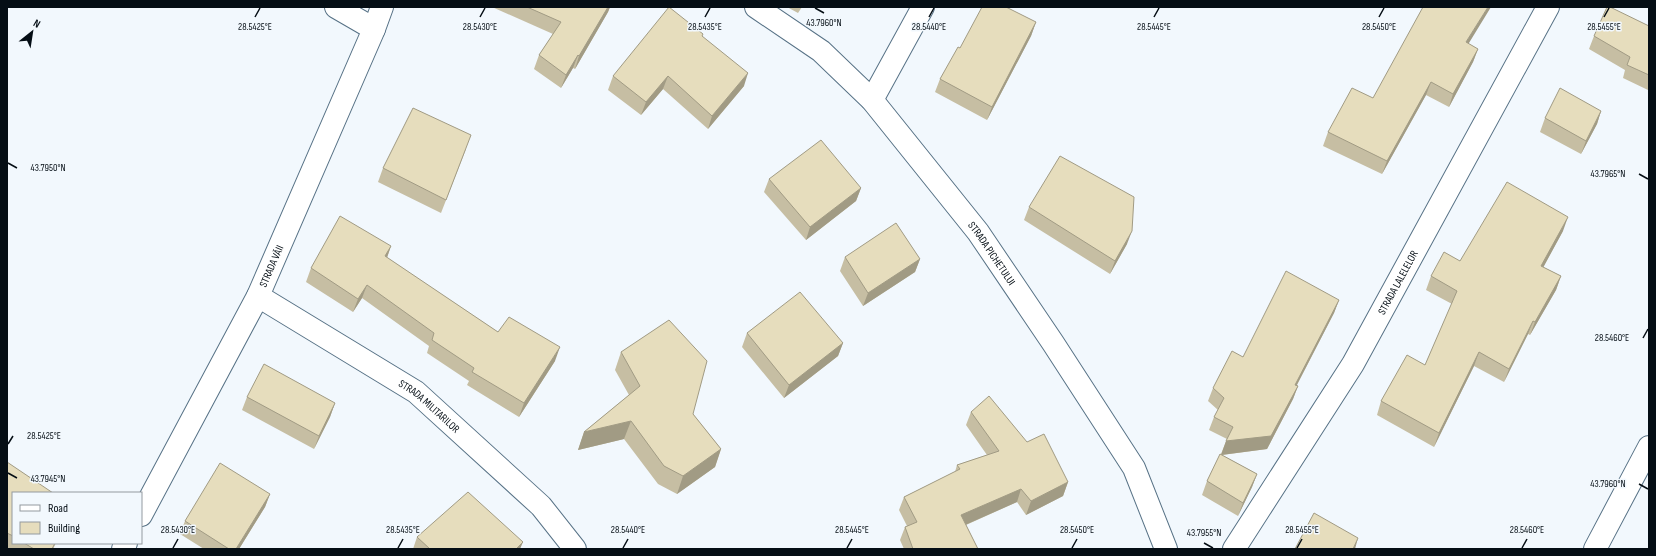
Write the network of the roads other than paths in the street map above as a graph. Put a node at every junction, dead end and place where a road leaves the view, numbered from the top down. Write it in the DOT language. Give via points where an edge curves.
graph roads {
  1 [pos="336,7"];
  2 [pos="382,7"];
  3 [pos="756,7"];
  4 [pos="923,7"];
  5 [pos="1548,7"];
  6 [pos="374,29"];
  7 [pos="872,100"];
  8 [pos="258,296"];
  9 [pos="1649,447"];
  10 [pos="1642,474"];
  11 [pos="142,513"];
  12 [pos="575,549"];
  13 [pos="1166,549"];
  14 [pos="1234,549"];
  15 [pos="1595,549"];
  1 -- 6 [label="street"];
  2 -- 6 [label="street, STRADA VĂII"];
  3 -- 7 [label="street, STRADA PICHETULUI" via="820,51"];
  4 -- 7 [label="street"];
  5 -- 14 [label="street, STRADA LALELELOR" via="1353,364"];
  6 -- 8 [label="street, STRADA VĂII"];
  7 -- 13 [label="street, STRADA PICHETULUI" via="978,232 1053,343 1134,468"];
  8 -- 11 [label="street, STRADA VĂII"];
  8 -- 12 [label="street, STRADA MILITARILOR" via="416,392 541,506"];
  9 -- 10 [label="street"];
  10 -- 15 [label="street"];
}
